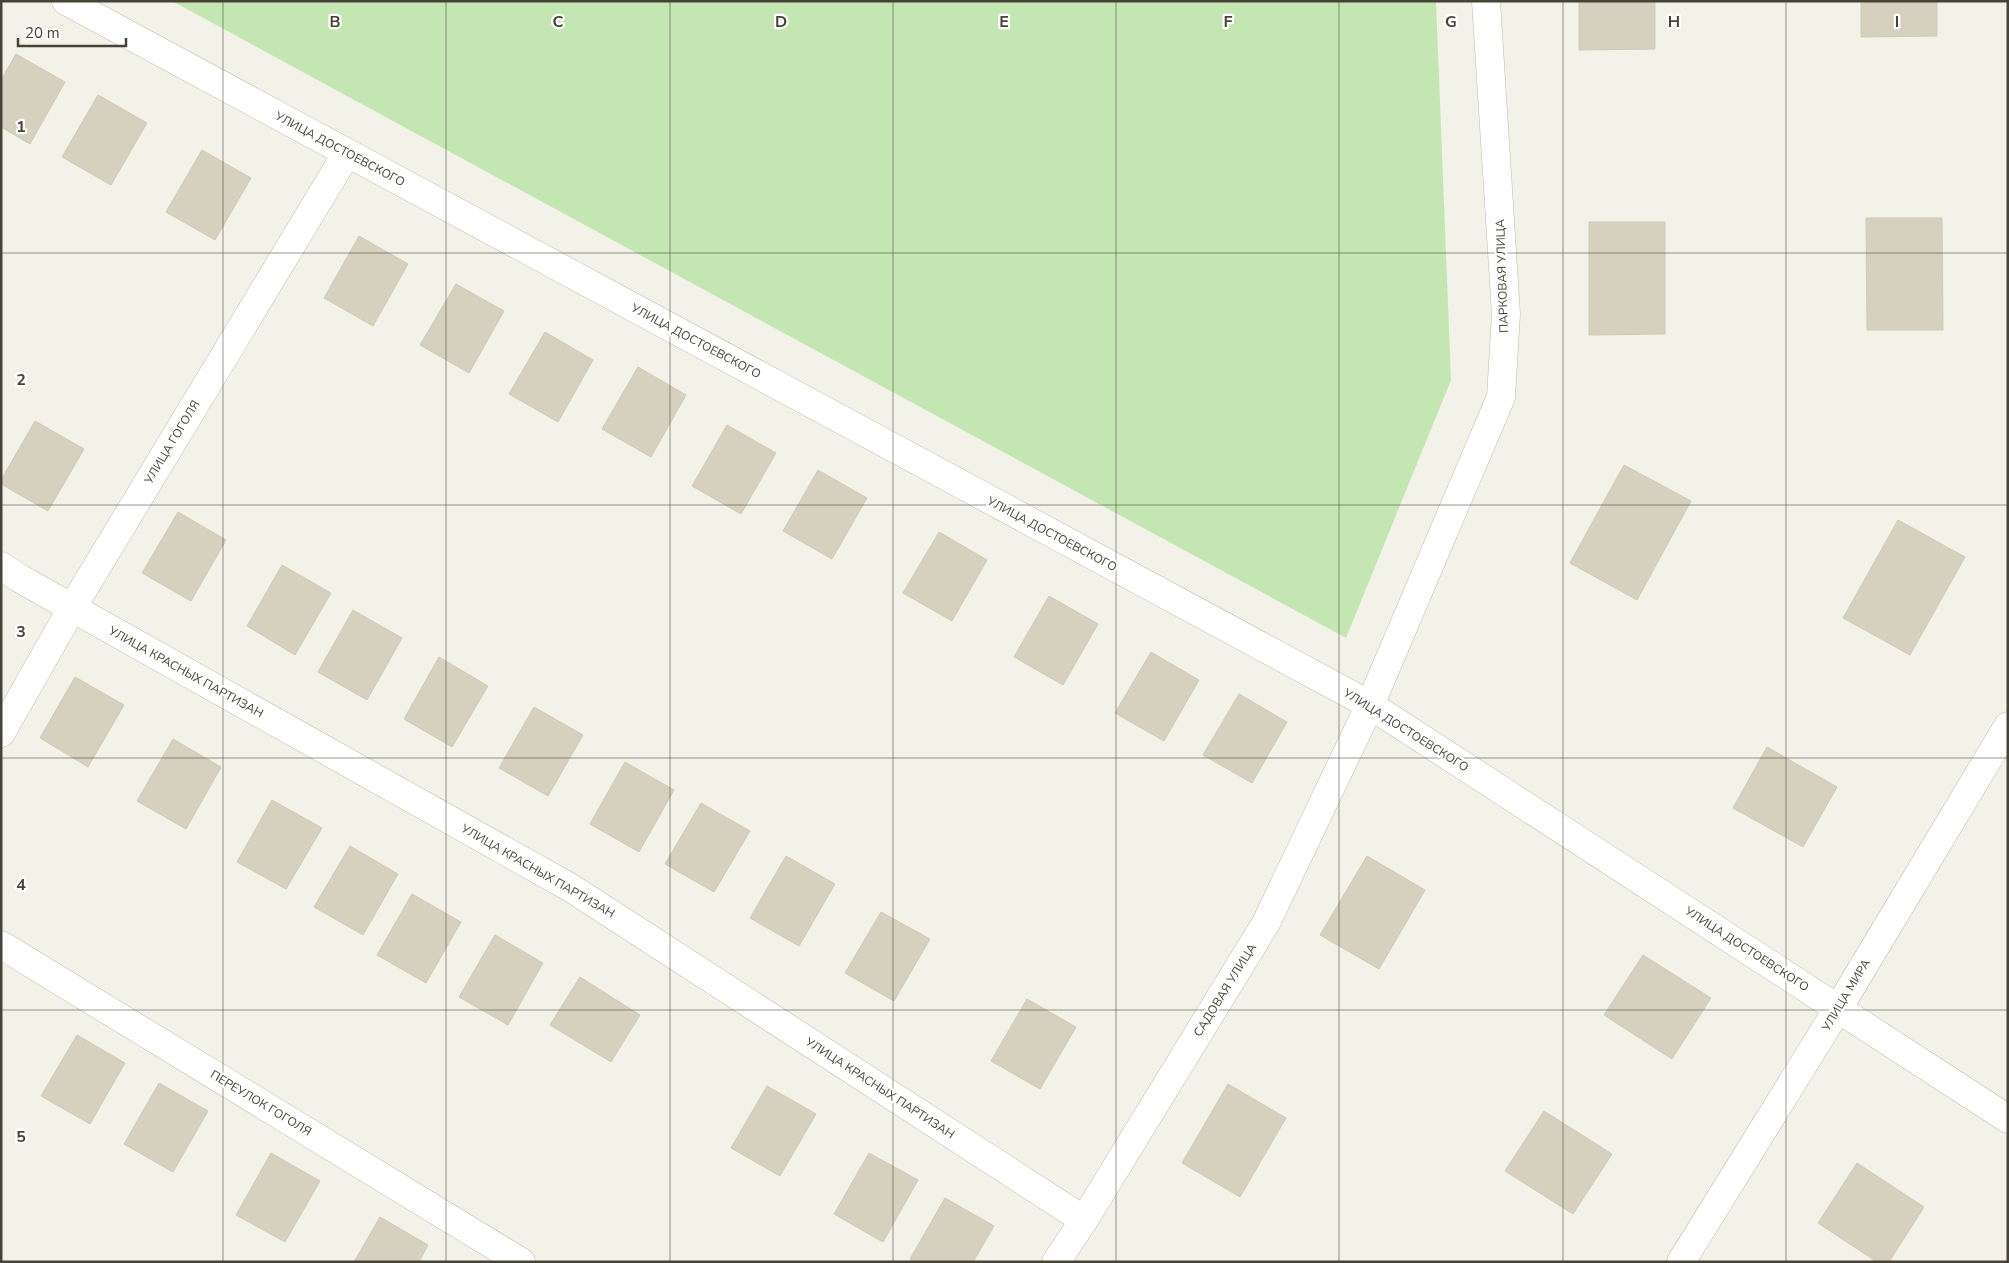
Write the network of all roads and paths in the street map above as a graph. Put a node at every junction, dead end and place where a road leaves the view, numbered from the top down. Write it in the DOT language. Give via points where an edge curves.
graph roads {
  1 [pos="66,1"];
  2 [pos="1486,1"];
  3 [pos="347,153"];
  4 [pos="1,566"];
  5 [pos="72,608"];
  6 [pos="1370,705"];
  7 [pos="2008,726"];
  8 [pos="1,733"];
  9 [pos="1,945"];
  10 [pos="1839,1007"];
  11 [pos="2008,1119"];
  12 [pos="1084,1220"];
  13 [pos="520,1262"];
  14 [pos="1056,1262"];
  15 [pos="1681,1262"];
  1 -- 3 [label="street, УЛИЦА ДОСТОЕВСКОГО"];
  2 -- 6 [label="street, ПАРКОВАЯ УЛИЦА" via="1506,314 1501,397"];
  3 -- 5 [label="street, УЛИЦА ГОГОЛЯ"];
  3 -- 6 [label="street, УЛИЦА ДОСТОЕВСКОГО"];
  4 -- 5 [label="street, УЛИЦА КРАСНЫХ ПАРТИЗАН"];
  5 -- 8 [label="street, УЛИЦА ГОГОЛЯ"];
  5 -- 12 [label="street, УЛИЦА КРАСНЫХ ПАРТИЗАН" via="571,888"];
  6 -- 10 [label="street, УЛИЦА ДОСТОЕВСКОГО"];
  6 -- 12 [label="street, САДОВАЯ УЛИЦА" via="1266,923"];
  7 -- 10 [label="street, УЛИЦА МИРА"];
  9 -- 13 [label="street, ПЕРЕУЛОК ГОГОЛЯ"];
  10 -- 11 [label="street, УЛИЦА ДОСТОЕВСКОГО"];
  10 -- 15 [label="street, УЛИЦА МИРА"];
  12 -- 14 [label="street, САДОВАЯ УЛИЦА"];
}
